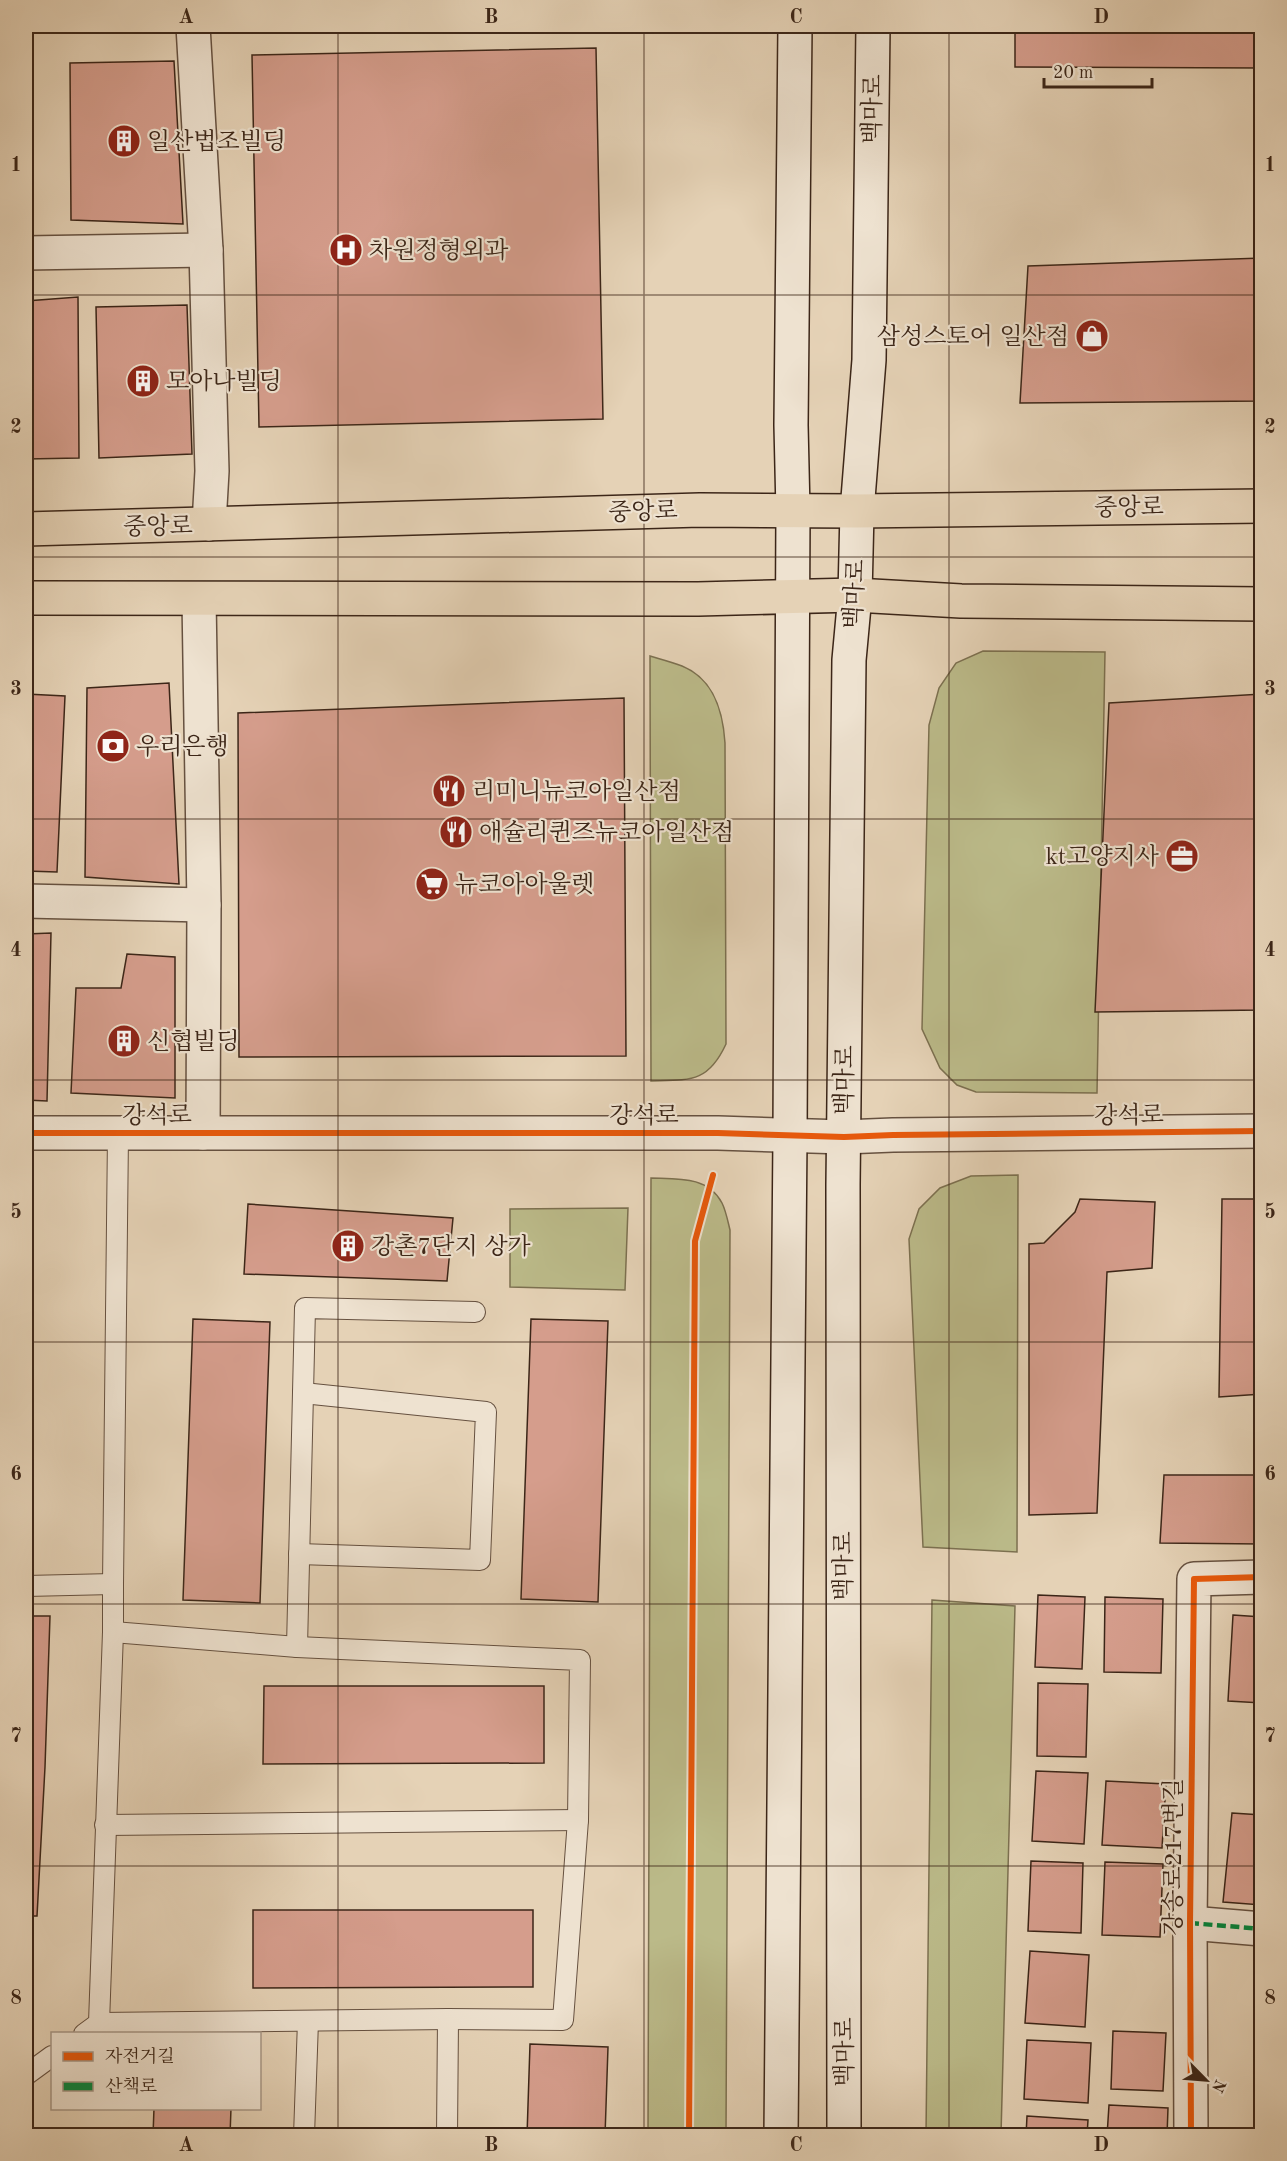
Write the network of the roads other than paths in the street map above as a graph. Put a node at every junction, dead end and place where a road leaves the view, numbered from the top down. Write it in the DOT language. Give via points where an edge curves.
graph roads {
  1 [pos="193,26"];
  2 [pos="795,26"];
  3 [pos="873,26"];
  4 [pos="206,250"];
  5 [pos="26,253"];
  6 [pos="1262,506"];
  7 [pos="793,511"];
  8 [pos="857,512"];
  9 [pos="209,524"];
  10 [pos="26,529"];
  11 [pos="855,595"];
  12 [pos="793,597"];
  13 [pos="26,598"];
  14 [pos="199,598"];
  15 [pos="1262,604"];
  16 [pos="26,901"];
  17 [pos="204,905"];
  18 [pos="1262,1131"];
  19 [pos="203,1132"];
  20 [pos="26,1133"];
  21 [pos="118,1134"];
  22 [pos="790,1137"];
  23 [pos="843,1137"];
  24 [pos="475,1312"];
  25 [pos="303,1393"];
  26 [pos="299,1554"];
  27 [pos="1262,1577"];
  28 [pos="112,1584"];
  29 [pos="26,1586"];
  30 [pos="113,1632"];
  31 [pos="297,1647"];
  32 [pos="578,1820"];
  33 [pos="105,1825"];
  34 [pos="1190,1923"];
  35 [pos="1262,1929"];
  36 [pos="448,2019"];
  37 [pos="308,2021"];
  38 [pos="91,2028"];
  39 [pos="51,2057"];
  40 [pos="26,2075"];
  41 [pos="304,2136"];
  42 [pos="447,2136"];
  43 [pos="781,2136"];
  44 [pos="844,2136"];
  45 [pos="1191,2136"];
  1 -- 4 [label="main road"];
  2 -- 7 [label="main road"];
  3 -- 8 [label="main road, 백마로" via="869,360"];
  4 -- 5 [label="main road"];
  4 -- 9 [label="main road" via="212,471"];
  6 -- 8 [label="main road, 중앙로"];
  7 -- 8 [label="main road, 중앙로"];
  7 -- 9 [label="main road, 중앙로" via="700,510"];
  7 -- 12 [label="main road"];
  8 -- 11 [label="main road, 백마로"];
  9 -- 10 [label="main road, 중앙로"];
  11 -- 12 [label="main road"];
  11 -- 15 [label="main road" via="961,601"];
  11 -- 23 [label="main road, 백마로" via="849,660"];
  12 -- 14 [label="main road"];
  12 -- 22 [label="main road"];
  13 -- 14 [label="main road"];
  14 -- 17 [label="main road"];
  16 -- 17 [label="main road"];
  17 -- 19 [label="main road"];
  18 -- 23 [label="main road, 강석로"];
  19 -- 21 [label="main road, 강석로"];
  19 -- 22 [label="main road, 강석로" via="706,1133"];
  20 -- 21 [label="main road, 강석로"];
  21 -- 28 [label="lane"];
  22 -- 23 [label="main road, 강석로"];
  22 -- 43 [label="main road"];
  23 -- 44 [label="main road, 백마로"];
  24 -- 25 [label="lane" via="305,1308"];
  25 -- 26 [label="lane"];
  25 -- 26 [label="lane" via="486,1412 480,1560"];
  26 -- 31 [label="lane"];
  27 -- 34 [label="main road, 강송로217번길" via="1194,1579"];
  28 -- 29 [label="lane"];
  28 -- 30 [label="lane"];
  30 -- 31 [label="lane"];
  30 -- 33 [label="lane"];
  31 -- 32 [label="lane" via="580,1660"];
  32 -- 33 [label="lane"];
  32 -- 36 [label="lane" via="563,2020"];
  33 -- 38 [label="lane"];
  34 -- 35 [label="main road, 강송로217번길"];
  34 -- 45 [label="main road, 강송로217번길"];
  36 -- 37 [label="lane"];
  36 -- 42 [label="lane"];
  37 -- 38 [label="lane"];
  37 -- 41 [label="lane"];
  39 -- 40 [label="lane"];
}
